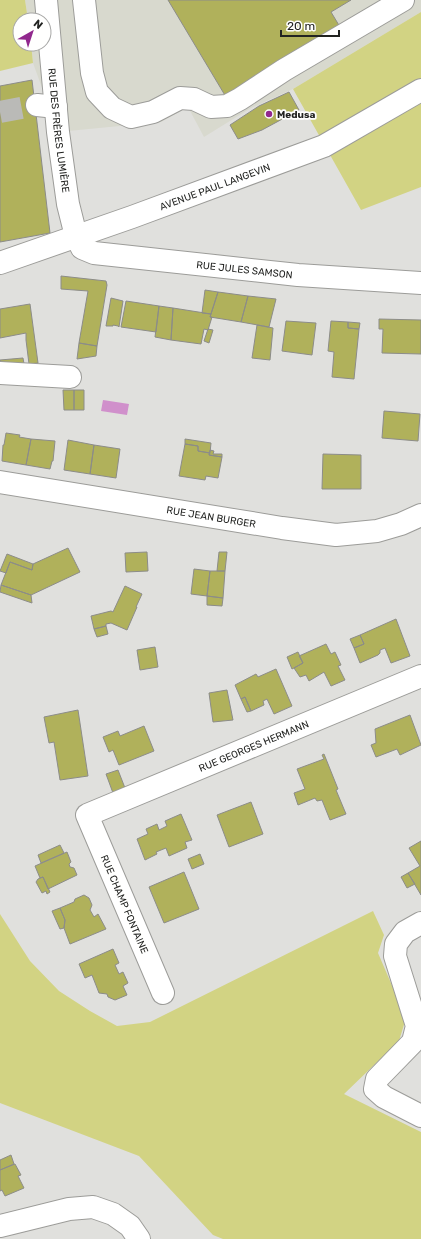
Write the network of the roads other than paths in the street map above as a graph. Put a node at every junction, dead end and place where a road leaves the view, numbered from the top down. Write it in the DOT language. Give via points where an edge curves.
graph roads {
  1 [pos="46,0"];
  2 [pos="84,0"];
  3 [pos="403,0"];
  4 [pos="421,90"];
  5 [pos="76,236"];
  6 [pos="0,262"];
  7 [pos="421,283"];
  8 [pos="0,373"];
  9 [pos="70,377"];
  10 [pos="0,482"];
  11 [pos="421,515"];
  12 [pos="421,676"];
  13 [pos="87,815"];
  14 [pos="421,923"];
  15 [pos="163,993"];
  16 [pos="421,1116"];
  17 [pos="0,1226"];
  18 [pos="139,1239"];
  1 -- 5 [label="street, RUE DES FRÈRES LUMIÈRE" via="46,106"];
  2 -- 3 [label="street" via="92,73 97,92 112,108 131,117 153,112 180,98 194,99 211,107 226,106 240,100 284,70"];
  4 -- 5 [label="street, AVENUE PAUL LANGEVIN" via="324,146"];
  5 -- 6 [label="street, AVENUE PAUL LANGEVIN"];
  5 -- 7 [label="street, RUE JULES SAMSON" via="82,248 94,253 298,275"];
  8 -- 9 [label="street"];
  10 -- 11 [label="street, RUE JEAN BURGER" via="336,535 377,531"];
  12 -- 13 [label="street, RUE GEORGES HERMANN"];
  13 -- 15 [label="street, RUE CHAMP FONTAINE"];
  14 -- 16 [label="street" via="405,932 396,944 395,956 417,1026 413,1042 376,1078 375,1089 384,1098"];
  17 -- 18 [label="street" via="69,1209 93,1207 113,1214 130,1226"];
}
